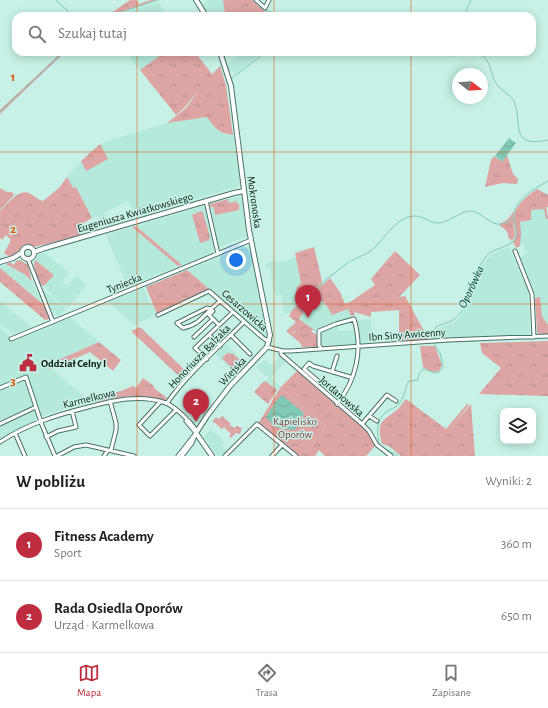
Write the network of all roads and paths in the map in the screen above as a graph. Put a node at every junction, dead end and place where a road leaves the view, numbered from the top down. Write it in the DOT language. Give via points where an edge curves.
graph roads {
  1 [pos="196,0"];
  2 [pos="256,0"];
  3 [pos="269,0"];
  4 [pos="204,12"];
  5 [pos="222,56"];
  6 [pos="245,192"];
  7 [pos="206,201"];
  8 [pos="252,241"];
  9 [pos="33,251"];
  10 [pos="515,251"];
  11 [pos="218,254"];
  12 [pos="22,255"];
  13 [pos="29,258"];
  14 [pos="0,262"];
  15 [pos="220,301"];
  16 [pos="212,310"];
  17 [pos="233,312"];
  18 [pos="158,315"];
  19 [pos="213,319"];
  20 [pos="53,322"];
  21 [pos="244,322"];
  22 [pos="219,325"];
  23 [pos="199,332"];
  24 [pos="209,335"];
  25 [pos="231,335"];
  26 [pos="548,336"];
  27 [pos="194,337"];
  28 [pos="534,337"];
  29 [pos="205,338"];
  30 [pos="11,339"];
  31 [pos="358,340"];
  32 [pos="268,344"];
  33 [pos="319,345"];
  34 [pos="220,346"];
  35 [pos="367,346"];
  36 [pos="358,347"];
  37 [pos="321,349"];
  38 [pos="316,350"];
  39 [pos="281,351"];
  40 [pos="250,354"];
  41 [pos="207,359"];
  42 [pos="337,359"];
  43 [pos="332,372"];
  44 [pos="350,377"];
  45 [pos="325,384"];
  46 [pos="0,388"];
  47 [pos="110,401"];
  48 [pos="161,401"];
  49 [pos="395,401"];
  50 [pos="167,403"];
  51 [pos="337,404"];
  52 [pos="36,407"];
  53 [pos="176,410"];
  54 [pos="72,411"];
  55 [pos="369,416"];
  56 [pos="184,417"];
  57 [pos="377,420"];
  58 [pos="41,421"];
  59 [pos="0,424"];
  60 [pos="362,424"];
  61 [pos="201,425"];
  62 [pos="193,426"];
  63 [pos="197,432"];
  64 [pos="15,433"];
  65 [pos="46,436"];
  66 [pos="0,442"];
  67 [pos="192,443"];
  68 [pos="202,443"];
  69 [pos="282,445"];
  70 [pos="109,450"];
  71 [pos="25,456"];
  72 [pos="56,456"];
  73 [pos="104,456"];
  74 [pos="134,456"];
  75 [pos="178,456"];
  76 [pos="182,456"];
  77 [pos="213,456"];
  78 [pos="225,456"];
  79 [pos="272,456"];
  80 [pos="296,456"];
  81 [pos="391,456"];
  1 -- 4 [label="main road"];
  2 -- 3 [label="street" via="264,8"];
  5 -- 6 [label="main road, Mokronoska" via="231,86"];
  6 -- 7 [label="main road, Eugeniusza Kwiatkowskiego"];
  6 -- 8 [label="main road, Mokronoska"];
  7 -- 9 [label="main road, Eugeniusza Kwiatkowskiego"];
  7 -- 11 [label="street"];
  8 -- 11 [label="street, Tyniecka"];
  8 -- 32 [label="main road, Mokronoska" via="270,332"];
  9 -- 12 [label="main road" via="29,246 26,247"];
  9 -- 13 [label="main road"];
  10 -- 28 [label="street" via="532,294"];
  11 -- 20 [label="street, Tyniecka"];
  12 -- 13 [label="main road"];
  12 -- 14 [label="main road"];
  13 -- 20 [label="street"];
  15 -- 16 [label="street"];
  15 -- 17 [label="street, Cesarzowicka"];
  15 -- 18 [label="street, Cesarzowicka" via="209,291"];
  16 -- 16 [label="street" via="207,308 177,323 183,328 192,326"];
  16 -- 19 [label="street" via="209,315"];
  17 -- 21 [label="street, Cesarzowicka"];
  17 -- 22 [label="street"];
  19 -- 22 [label="street"];
  19 -- 23 [label="street"];
  20 -- 30 [label="street, Tyniecka"];
  21 -- 25 [label="street, Honoriusza Balzaka"];
  21 -- 32 [label="street, Cesarzowicka"];
  22 -- 24 [label="street"];
  23 -- 27 [label="street"];
  23 -- 29 [label="street"];
  24 -- 29 [label="street"];
  24 -- 34 [label="street"];
  25 -- 34 [label="street, Honoriusza Balzaka"];
  25 -- 40 [label="street"];
  26 -- 28 [label="street, Ibn Siny Awicenny"];
  28 -- 35 [label="street, Ibn Siny Awicenny"];
  29 -- 41 [label="street" via="195,348"];
  31 -- 33 [label="street" via="354,319 318,331"];
  31 -- 35 [label="street"];
  31 -- 36 [label="street"];
  32 -- 39 [label="street, Ibn Siny Awicenny"];
  32 -- 61 [label="main road, Wiejska" via="230,386"];
  33 -- 37 [label="street"];
  33 -- 38 [label="street"];
  34 -- 41 [label="street, Honoriusza Balzaka"];
  35 -- 36 [label="street, Ibn Siny Awicenny"];
  36 -- 37 [label="street, Ibn Siny Awicenny"];
  36 -- 51 [label="street" via="353,378"];
  37 -- 38 [label="street, Ibn Siny Awicenny"];
  38 -- 39 [label="street, Ibn Siny Awicenny"];
  39 -- 51 [label="street, Jordanowska" via="281,354"];
  41 -- 50 [label="street, Honoriusza Balzaka"];
  42 -- 43 [label="street"];
  43 -- 44 [label="street"];
  43 -- 45 [label="street" via="309,363 304,370"];
  46 -- 52 [label="street" via="26,377"];
  47 -- 48 [label="street, Karmelkowa" via="138,398"];
  47 -- 54 [label="street, Karmelkowa"];
  47 -- 70 [label="street" via="116,430"];
  48 -- 50 [label="street, Karmelkowa"];
  48 -- 53 [label="street" via="139,425 150,436"];
  49 -- 55 [label="street" via="387,396"];
  50 -- 53 [label="street, Karmelkowa"];
  51 -- 60 [label="street, Jordanowska"];
  52 -- 58 [label="street"];
  52 -- 59 [label="street"];
  53 -- 56 [label="street, Karmelkowa"];
  54 -- 58 [label="street, Karmelkowa"];
  54 -- 65 [label="street" via="77,428"];
  55 -- 57 [label="street"];
  55 -- 60 [label="street"];
  56 -- 62 [label="street, Karmelkowa"];
  56 -- 63 [label="street, Karmelkowa"];
  58 -- 64 [label="street, Karmelkowa"];
  58 -- 65 [label="street"];
  60 -- 81 [label="street, Jordanowska" via="377,445"];
  61 -- 62 [label="street"];
  61 -- 63 [label="main road, Wiejska"];
  62 -- 63 [label="street, Karmelkowa"];
  63 -- 67 [label="street"];
  63 -- 68 [label="main road"];
  63 -- 75 [label="street"];
  63 -- 77 [label="main road"];
  64 -- 66 [label="street, Karmelkowa"];
  64 -- 71 [label="street"];
  65 -- 72 [label="street"];
  67 -- 68 [label="street" via="196,440"];
  67 -- 76 [label="street"];
  68 -- 77 [label="main road"];
  69 -- 78 [label="street" via="257,424"];
  69 -- 79 [label="street"];
  69 -- 80 [label="street"];
  70 -- 72 [label="street" via="83,445"];
  70 -- 73 [label="street"];
  70 -- 74 [label="street"];
}
